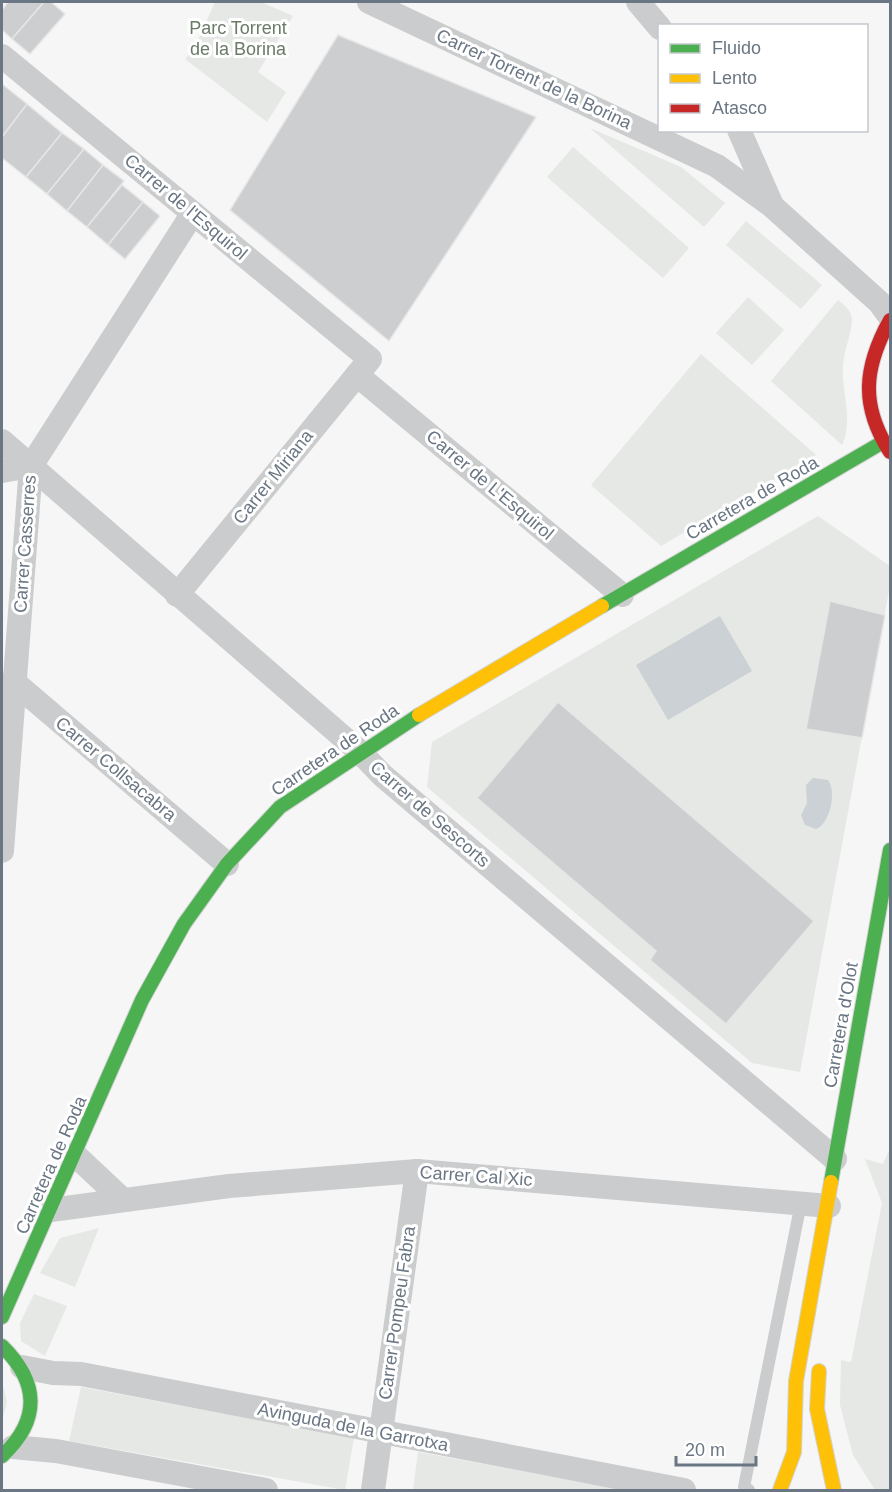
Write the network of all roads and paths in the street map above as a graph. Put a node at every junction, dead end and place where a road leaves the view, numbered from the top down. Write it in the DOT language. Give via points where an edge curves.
graph roads {
  1 [pos="369,2"];
  2 [pos="638,2"];
  3 [pos="658,26"];
  4 [pos="2,56"];
  5 [pos="740,132"];
  6 [pos="772,206"];
  7 [pos="193,213"];
  8 [pos="891,318"];
  9 [pos="364,367"];
  10 [pos="2,441"];
  11 [pos="887,447"];
  12 [pos="31,466"];
  13 [pos="2,471"];
  14 [pos="177,595"];
  15 [pos="622,595"];
  16 [pos="8,685"];
  17 [pos="360,752"];
  18 [pos="891,850"];
  19 [pos="2,851"];
  20 [pos="227,864"];
  21 [pos="75,1155"];
  22 [pos="836,1159"];
  23 [pos="417,1171"];
  24 [pos="123,1200"];
  25 [pos="801,1203"];
  26 [pos="829,1206"];
  27 [pos="51,1210"];
  28 [pos="822,1313"];
  29 [pos="2,1317"];
  30 [pos="2,1346"];
  31 [pos="819,1361"];
  32 [pos="22,1367"];
  33 [pos="380,1432"];
  34 [pos="7,1451"];
  35 [pos="266,1491"];
  36 [pos="373,1491"];
  37 [pos="684,1491"];
  38 [pos="749,1491"];
  39 [pos="780,1491"];
  40 [pos="834,1491"];
  1 -- 6 [label="street, Carrer Torrent de la Borina" via="717,166"];
  2 -- 3 [label="street"];
  4 -- 7 [label="street, Carrer de l'Esquirol"];
  5 -- 6 [label="street"];
  6 -- 8 [label="street, Carrer Torrent de la Borina" via="879,302"];
  7 -- 9 [label="street, Carrer de l'Esquirol"];
  7 -- 12 [label="street, Carrer Casserres"];
  8 -- 11 [label="street" via="874,350 868,386 874,422"];
  9 -- 14 [label="street, Carrer Miriana"];
  9 -- 15 [label="street, Carrer de L'Esquirol"];
  10 -- 12 [label="street, Carrer de Sescorts"];
  11 -- 15 [label="street, Carretera de Roda"];
  12 -- 13 [label="street"];
  12 -- 14 [label="street, Carrer de Sescorts"];
  12 -- 16 [label="street, Carrer Casserres"];
  14 -- 17 [label="street, Carrer de Sescorts"];
  15 -- 17 [label="street, Carretera de Roda"];
  16 -- 19 [label="street, Carrer Casserres"];
  16 -- 20 [label="street, Carrer Collsacabra"];
  17 -- 20 [label="street, Carretera de Roda" via="280,807"];
  17 -- 22 [label="street, Carrer de Sescorts" via="382,775"];
  18 -- 22 [label="street, Carretera d'Olot"];
  20 -- 21 [label="street, Carretera de Roda" via="184,924 142,1000"];
  21 -- 24 [label="street"];
  21 -- 27 [label="street, Carretera de Roda"];
  22 -- 26 [label="street, Carretera d'Olot"];
  23 -- 24 [label="street, Carrer Cal Xic" via="228,1186"];
  23 -- 25 [label="street, Carrer Cal Xic"];
  23 -- 33 [label="street, Carrer Pompeu Fabra"];
  24 -- 27 [label="street, Carrer Cal Xic"];
  25 -- 26 [label="street, Carrer Cal Xic"];
  25 -- 38 [label="lane" via="744,1487"];
  26 -- 28 [label="street, Carretera d'Olot"];
  26 -- 39 [label="street, Carretera d'Olot" via="796,1381 795,1452"];
  27 -- 29 [label="street, Carretera de Roda"];
  30 -- 32 [label="street"];
  31 -- 40 [label="street" via="817,1409"];
  32 -- 33 [label="street, Avinguda de la Garrotxa" via="81,1374"];
  32 -- 34 [label="street" via="32,1402 27,1426"];
  33 -- 36 [label="street, Carrer Pompeu Fabra"];
  33 -- 37 [label="street, Avinguda de la Garrotxa"];
  34 -- 35 [label="street" via="56,1451"];
}
